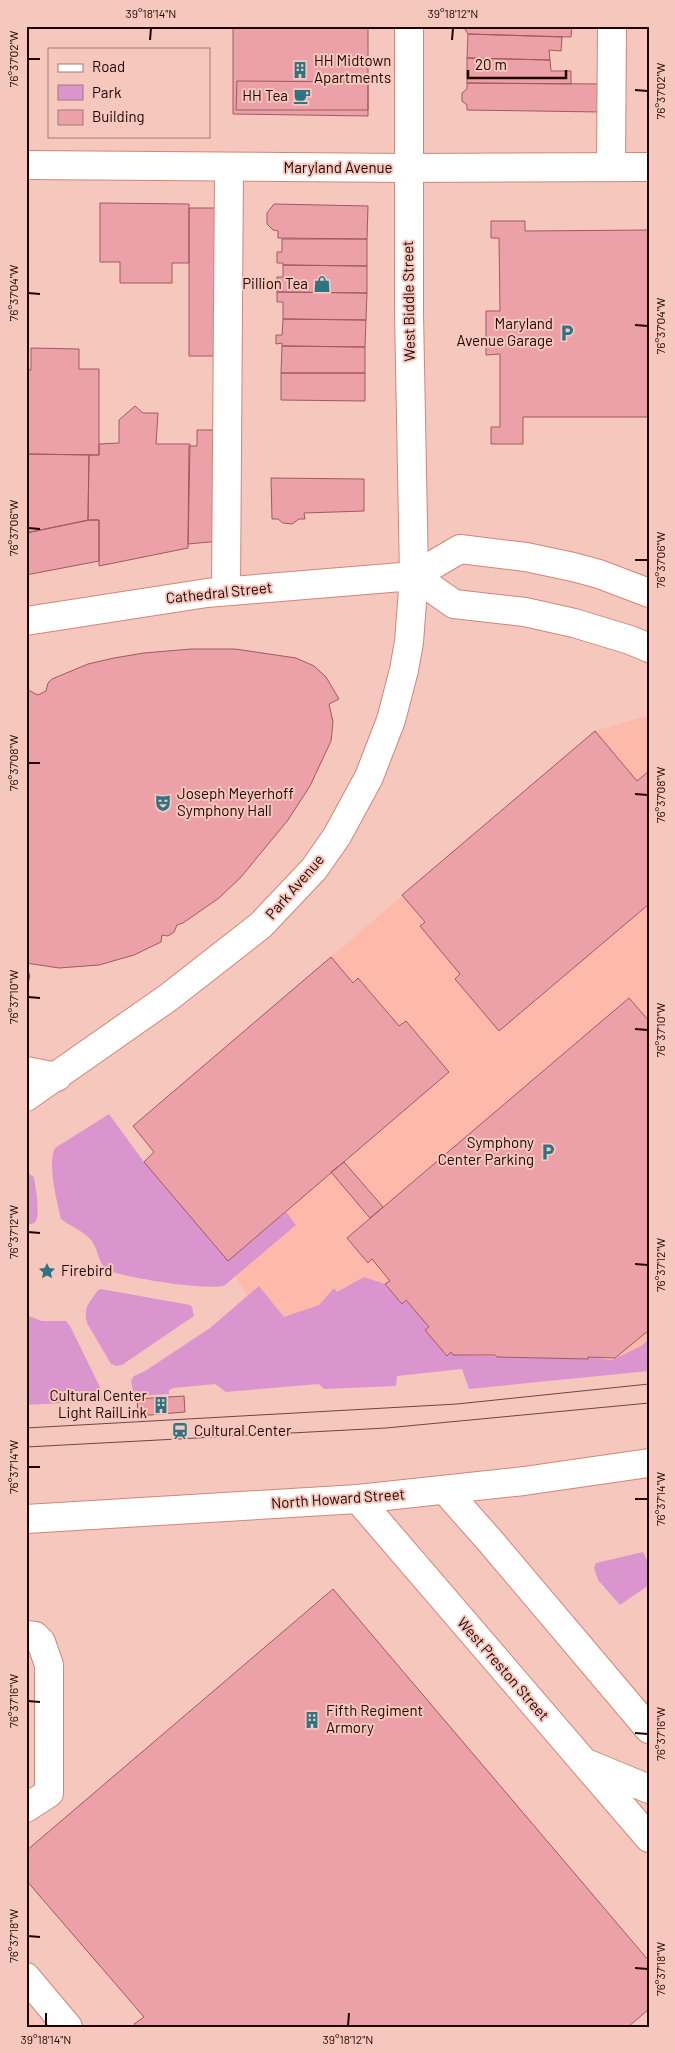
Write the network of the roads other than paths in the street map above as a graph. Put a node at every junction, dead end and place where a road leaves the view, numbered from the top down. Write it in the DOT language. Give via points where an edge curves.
graph roads {
  1 [pos="409,26"];
  2 [pos="612,26"];
  3 [pos="26,165"];
  4 [pos="228,167"];
  5 [pos="611,167"];
  6 [pos="649,167"];
  7 [pos="408,168"];
  8 [pos="414,576"];
  9 [pos="226,591"];
  10 [pos="649,592"];
  11 [pos="26,621"];
  12 [pos="649,648"];
  13 [pos="26,1071"];
  14 [pos="57,1077"];
  15 [pos="26,1096"];
  16 [pos="649,1463"];
  17 [pos="445,1490"];
  18 [pos="358,1499"];
  19 [pos="26,1519"];
  20 [pos="26,1635"];
  21 [pos="649,1729"];
  22 [pos="583,1761"];
  23 [pos="649,1788"];
  24 [pos="26,1808"];
  25 [pos="649,1838"];
  26 [pos="26,1977"];
  27 [pos="68,2027"];
  1 -- 7 [label="main road, West Biddle Street"];
  2 -- 5 [label="main road"];
  3 -- 4 [label="main road, Maryland Avenue"];
  4 -- 7 [label="main road, Maryland Avenue"];
  4 -- 9 [label="main road"];
  5 -- 6 [label="main road, Maryland Avenue"];
  5 -- 7 [label="main road, Maryland Avenue"];
  7 -- 8 [label="main road, West Biddle Street"];
  8 -- 9 [label="main road, Cathedral Street"];
  8 -- 10 [label="main road" via="460,549 573,567"];
  8 -- 12 [label="main road" via="454,604 525,612 574,623"];
  8 -- 14 [label="main road, Park Avenue" via="409,642 392,720 370,777 337,836 261,925"];
  9 -- 11 [label="main road, Cathedral Street"];
  13 -- 14 [label="main road"];
  14 -- 15 [label="main road, Park Avenue"];
  16 -- 17 [label="main road, North Howard Street"];
  17 -- 18 [label="main road, North Howard Street"];
  17 -- 21 [label="main road"];
  18 -- 19 [label="main road, North Howard Street"];
  18 -- 22 [label="main road, West Preston Street"];
  20 -- 24 [label="main road" via="35,1636 41,1642 49,1665 49,1793"];
  22 -- 23 [label="main road"];
  22 -- 25 [label="main road, West Preston Street"];
  26 -- 27 [label="main road"];
}
